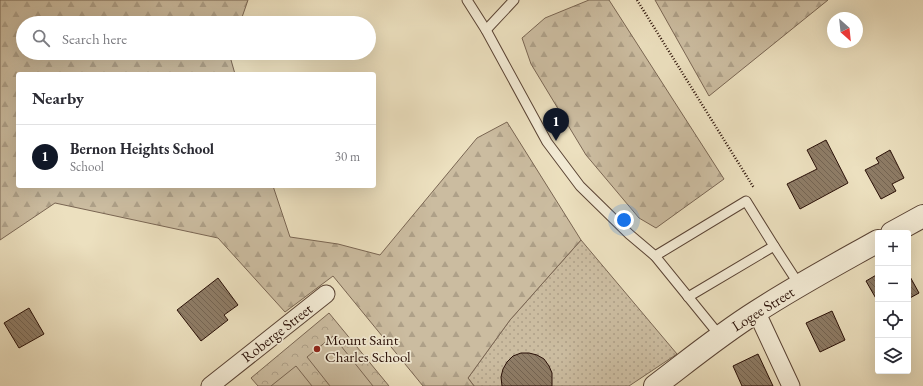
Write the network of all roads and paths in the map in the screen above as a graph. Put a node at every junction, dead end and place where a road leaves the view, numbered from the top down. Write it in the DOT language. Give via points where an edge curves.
graph roads {
  1 [pos="467,0"];
  2 [pos="514,0"];
  3 [pos="637,0"];
  4 [pos="486,30"];
  5 [pos="757,192"];
  6 [pos="923,216"];
  7 [pos="897,230"];
  8 [pos="875,243"];
  9 [pos="774,246"];
  10 [pos="655,256"];
  11 [pos="800,286"];
  12 [pos="326,294"];
  13 [pos="688,297"];
  14 [pos="756,311"];
  15 [pos="720,336"];
  16 [pos="210,386"];
  17 [pos="655,386"];
  18 [pos="791,386"];
  1 -- 4 [label="lane"];
  2 -- 4 [label="lane"];
  3 -- 5 [label="path"];
  4 -- 10 [label="lane" via="547,142 580,186"];
  6 -- 7 [label="street"];
  8 -- 11 [label="street, Logee Street"];
  9 -- 10 [label="lane" via="746,202"];
  9 -- 11 [label="lane"];
  9 -- 13 [label="lane"];
  10 -- 13 [label="lane"];
  11 -- 14 [label="street, Logee Street"];
  12 -- 16 [label="street, Roberge Street"];
  13 -- 15 [label="lane"];
  14 -- 15 [label="street, Logee Street"];
  14 -- 18 [label="street"];
  15 -- 17 [label="street, Logee Street"];
}
